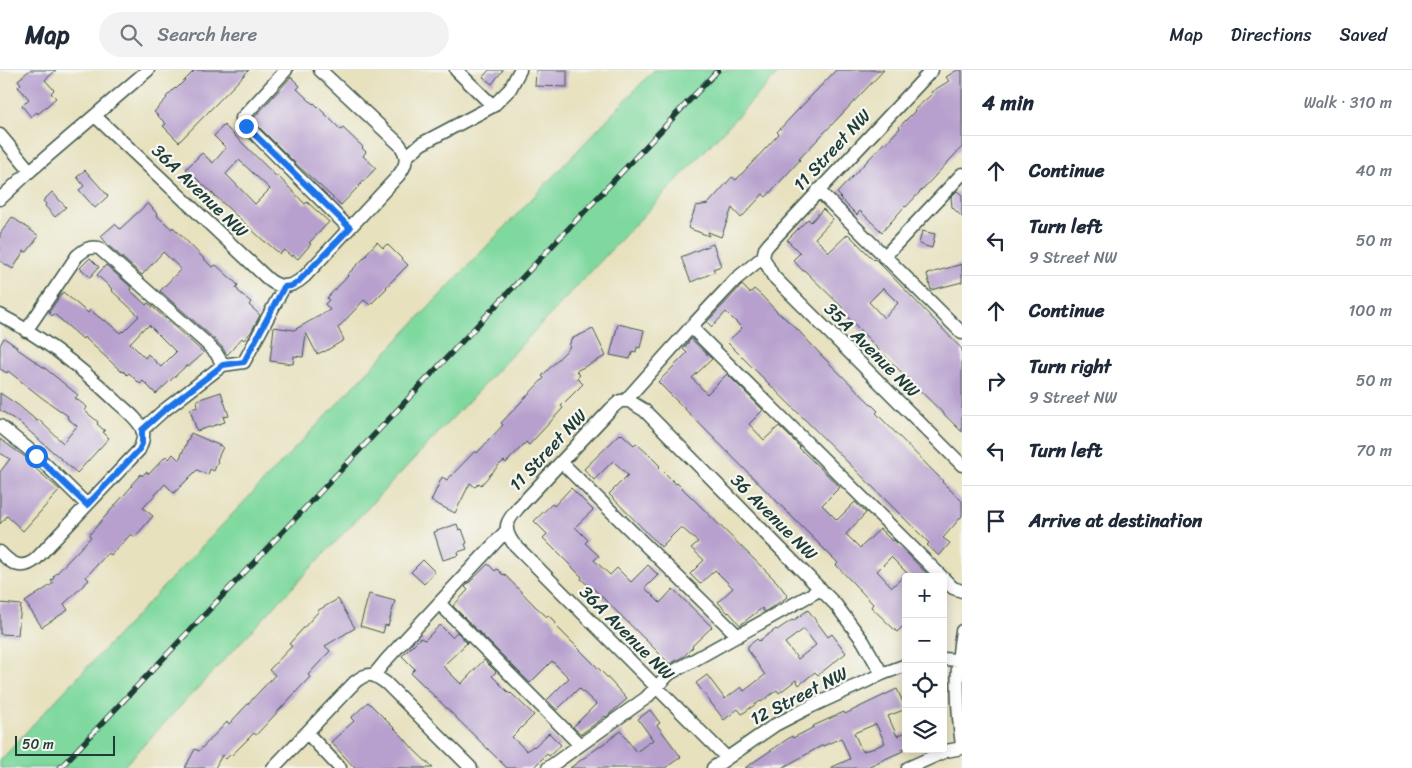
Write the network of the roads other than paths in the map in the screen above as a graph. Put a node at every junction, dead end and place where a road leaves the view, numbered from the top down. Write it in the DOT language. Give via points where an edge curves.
graph roads {
  1 [pos="148,70"];
  2 [pos="286,70"];
  3 [pos="320,70"];
  4 [pos="456,70"];
  5 [pos="520,70"];
  6 [pos="932,70"];
  7 [pos="493,106"];
  8 [pos="95,116"];
  9 [pos="0,135"];
  10 [pos="406,157"];
  11 [pos="30,171"];
  12 [pos="962,174"];
  13 [pos="818,190"];
  14 [pos="0,199"];
  15 [pos="350,228"];
  16 [pos="763,256"];
  17 [pos="884,257"];
  18 [pos="284,287"];
  19 [pos="0,315"];
  20 [pos="691,327"];
  21 [pos="26,331"];
  22 [pos="962,333"];
  23 [pos="223,365"];
  24 [pos="625,400"];
  25 [pos="0,426"];
  26 [pos="142,430"];
  27 [pos="561,462"];
  28 [pos="962,465"];
  29 [pos="87,505"];
  30 [pos="506,531"];
  31 [pos="0,552"];
  32 [pos="939,573"];
  33 [pos="947,581"];
  34 [pos="821,589"];
  35 [pos="962,591"];
  36 [pos="440,604"];
  37 [pos="962,631"];
  38 [pos="738,636"];
  39 [pos="947,659"];
  40 [pos="958,660"];
  41 [pos="902,666"];
  42 [pos="882,674"];
  43 [pos="372,675"];
  44 [pos="656,688"];
  45 [pos="306,733"];
  46 [pos="580,744"];
  47 [pos="962,747"];
  48 [pos="727,758"];
  49 [pos="273,768"];
  50 [pos="340,768"];
  51 [pos="471,768"];
  52 [pos="548,768"];
  53 [pos="713,768"];
  54 [pos="908,768"];
  1 -- 8 [label="street"];
  2 -- 15 [label="street" via="242,121"];
  3 -- 10 [label="street" via="399,144"];
  4 -- 7 [label="street"];
  5 -- 7 [label="street" via="510,89"];
  6 -- 13 [label="street, 11 Street NW"];
  7 -- 10 [label="street" via="421,144"];
  8 -- 11 [label="street"];
  8 -- 18 [label="street, 36A Avenue NW" via="268,279 276,286"];
  9 -- 11 [label="street"];
  10 -- 15 [label="street" via="402,172"];
  11 -- 14 [label="street"];
  12 -- 17 [label="street"];
  13 -- 16 [label="street, 11 Street NW" via="769,244"];
  13 -- 17 [label="street"];
  15 -- 18 [label="street" via="298,282"];
  16 -- 20 [label="street, 11 Street NW" via="736,279"];
  16 -- 28 [label="street, 35A Avenue NW" via="773,276"];
  17 -- 22 [label="street"];
  18 -- 23 [label="street" via="244,362"];
  19 -- 21 [label="street"];
  20 -- 24 [label="street, 11 Street NW"];
  20 -- 32 [label="street"];
  21 -- 23 [label="street" via="77,256 85,249 99,248 205,342"];
  21 -- 26 [label="street" via="86,374 134,418"];
  23 -- 26 [label="street"];
  24 -- 27 [label="street, 11 Street NW" via="616,404"];
  24 -- 34 [label="street, 36 Avenue NW" via="644,410"];
  25 -- 29 [label="street"];
  26 -- 29 [label="street" via="139,450"];
  27 -- 30 [label="street, 11 Street NW" via="511,517"];
  27 -- 38 [label="street"];
  29 -- 31 [label="street" via="36,559 27,564 21,566 11,562"];
  30 -- 36 [label="street, 11 Street NW"];
  30 -- 44 [label="street, 36A Avenue NW" via="513,542"];
  33 -- 35 [label="street"];
  34 -- 38 [label="street"];
  34 -- 42 [label="street, 36 Avenue NW" via="863,641"];
  36 -- 43 [label="street, 11 Street NW"];
  36 -- 46 [label="street"];
  37 -- 40 [label="street"];
  38 -- 44 [label="street" via="669,674"];
  39 -- 40 [label="street"];
  40 -- 47 [label="street"];
  41 -- 42 [label="street, 12 Street NW"];
  42 -- 48 [label="street, 12 Street NW" via="775,725"];
  43 -- 45 [label="street" via="364,675 355,682"];
  43 -- 51 [label="street" via="386,683"];
  44 -- 46 [label="street"];
  44 -- 48 [label="street, 36A Avenue NW"];
  45 -- 49 [label="street"];
  45 -- 50 [label="street"];
  46 -- 52 [label="street"];
  47 -- 54 [label="street"];
  48 -- 53 [label="street, 12 Street NW"];
}
